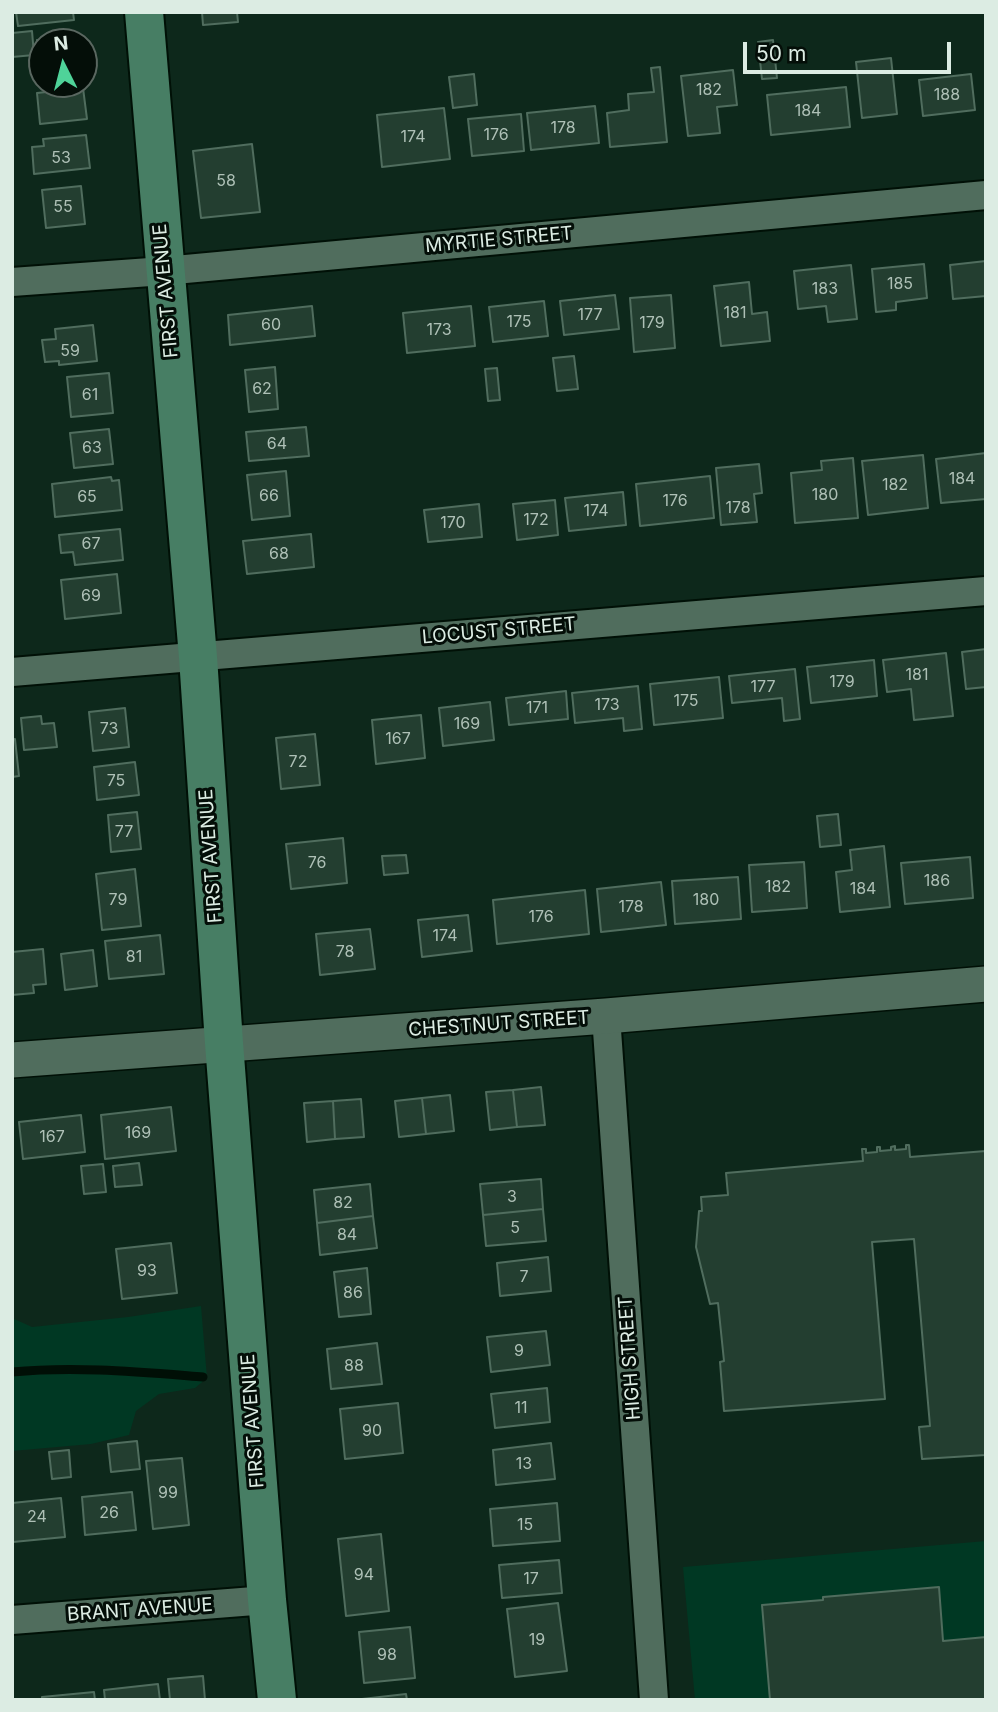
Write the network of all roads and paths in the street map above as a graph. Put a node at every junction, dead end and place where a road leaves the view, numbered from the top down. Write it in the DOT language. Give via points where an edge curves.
graph roads {
  1 [pos="144,12"];
  2 [pos="986,195"];
  3 [pos="164,271"];
  4 [pos="12,282"];
  5 [pos="986,591"];
  6 [pos="198,657"];
  7 [pos="12,671"];
  8 [pos="986,984"];
  9 [pos="606,1016"];
  10 [pos="224,1043"];
  11 [pos="12,1060"];
  12 [pos="267,1600"];
  13 [pos="12,1620"];
  14 [pos="277,1700"];
  15 [pos="654,1700"];
  1 -- 3 [label="main road, FIRST AVENUE"];
  2 -- 3 [label="street, MYRTIE STREET"];
  3 -- 4 [label="street, MYRTIE STREET"];
  3 -- 6 [label="main road, FIRST AVENUE"];
  5 -- 6 [label="street, LOCUST STREET"];
  6 -- 7 [label="street, LOCUST STREET"];
  6 -- 10 [label="main road, FIRST AVENUE"];
  8 -- 9 [label="street, CHESTNUT STREET"];
  9 -- 10 [label="street, CHESTNUT STREET"];
  9 -- 15 [label="street, HIGH STREET"];
  10 -- 11 [label="street, CHESTNUT STREET"];
  10 -- 12 [label="main road, FIRST AVENUE"];
  12 -- 13 [label="street, BRANT AVENUE"];
  12 -- 14 [label="main road, FIRST AVENUE"];
}
